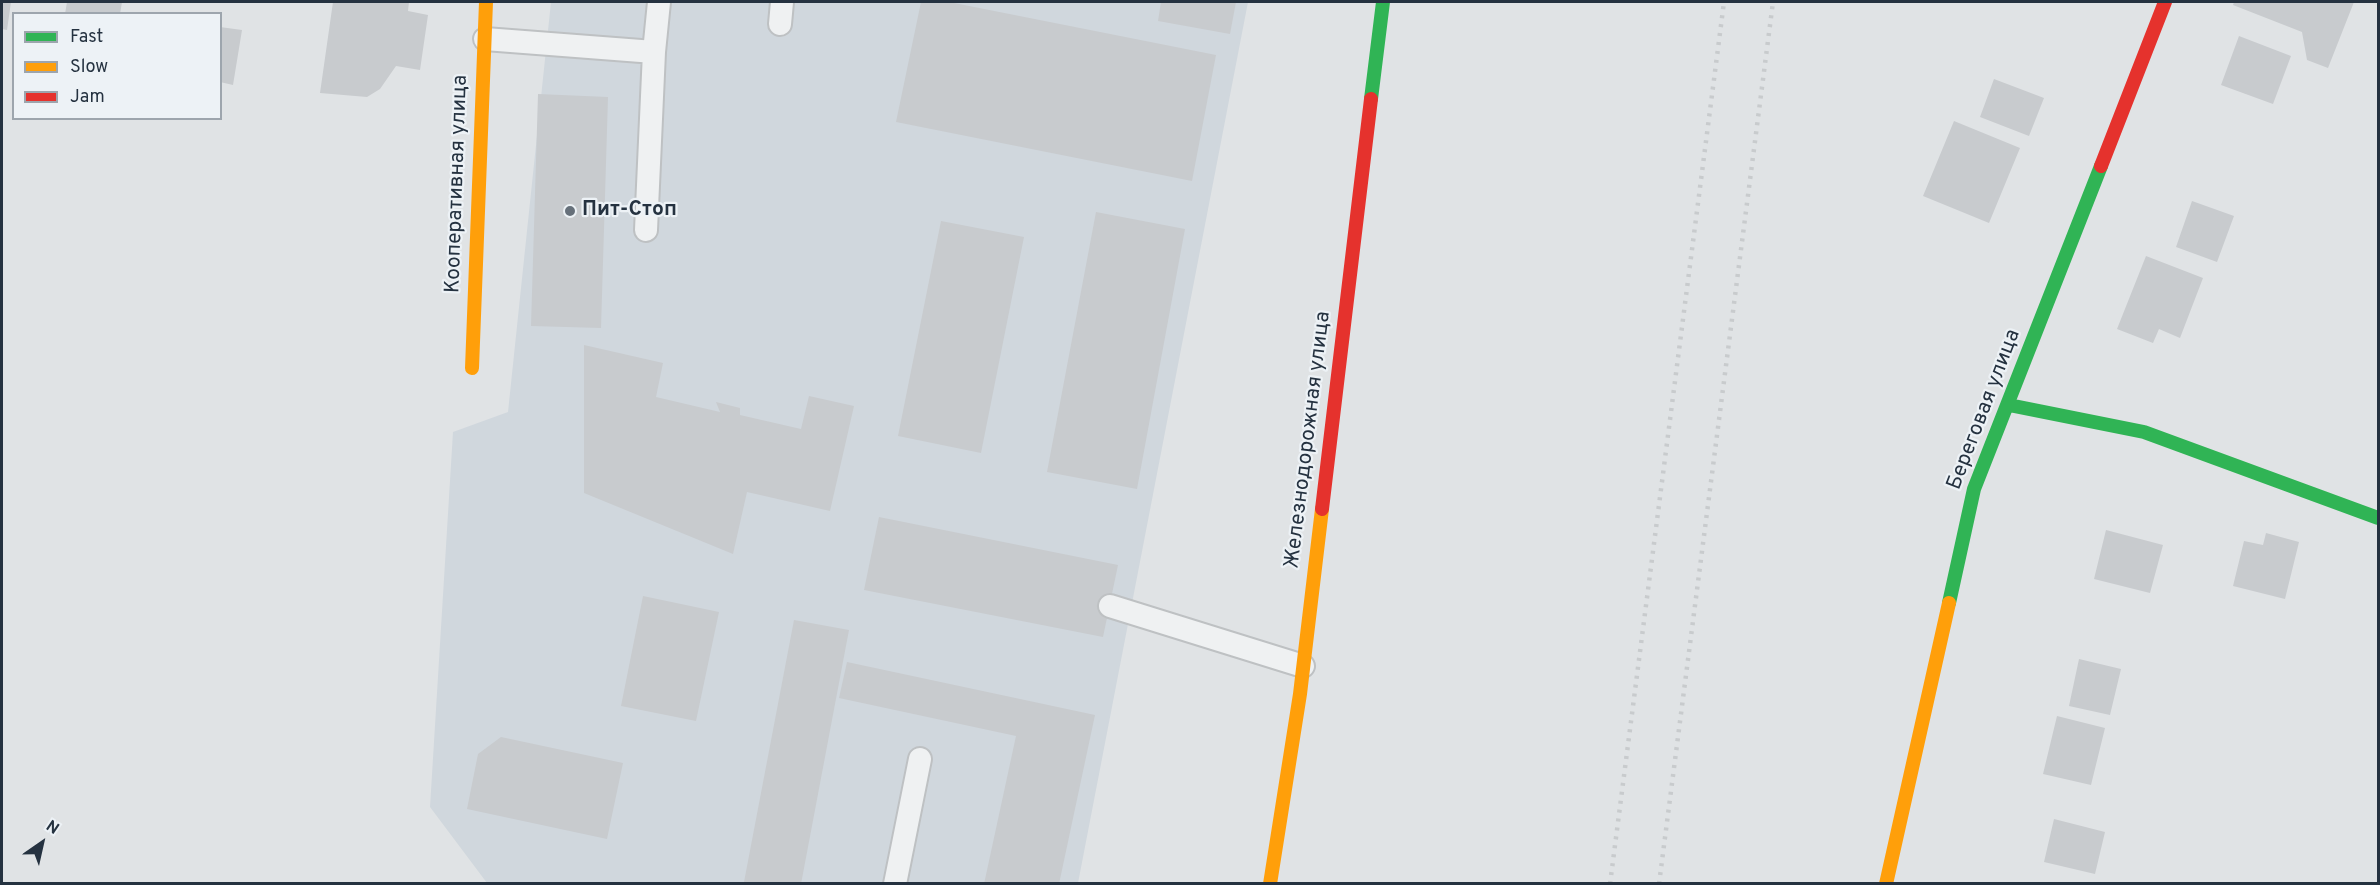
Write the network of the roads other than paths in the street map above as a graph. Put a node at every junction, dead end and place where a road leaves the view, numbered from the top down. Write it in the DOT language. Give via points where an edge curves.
graph roads {
  1 [pos="486,2"];
  2 [pos="659,2"];
  3 [pos="782,2"];
  4 [pos="1383,2"];
  5 [pos="2165,2"];
  6 [pos="780,24"];
  7 [pos="485,39"];
  8 [pos="654,52"];
  9 [pos="646,230"];
  10 [pos="472,368"];
  11 [pos="2009,405"];
  12 [pos="2379,518"];
  13 [pos="1110,606"];
  14 [pos="1303,666"];
  15 [pos="920,759"];
  16 [pos="895,884"];
  17 [pos="1270,884"];
  18 [pos="1886,884"];
  1 -- 7 [label="street, Кооперативная улица"];
  2 -- 8 [label="lane"];
  3 -- 6 [label="lane"];
  4 -- 14 [label="street, Железнодорожная улица"];
  5 -- 11 [label="street, Береговая улица"];
  7 -- 8 [label="lane"];
  7 -- 10 [label="street, Кооперативная улица"];
  8 -- 9 [label="lane"];
  11 -- 12 [label="street" via="2144,432"];
  11 -- 18 [label="street, Береговая улица" via="1974,489"];
  13 -- 14 [label="lane"];
  14 -- 17 [label="street, Железнодорожная улица"];
  15 -- 16 [label="lane"];
}
